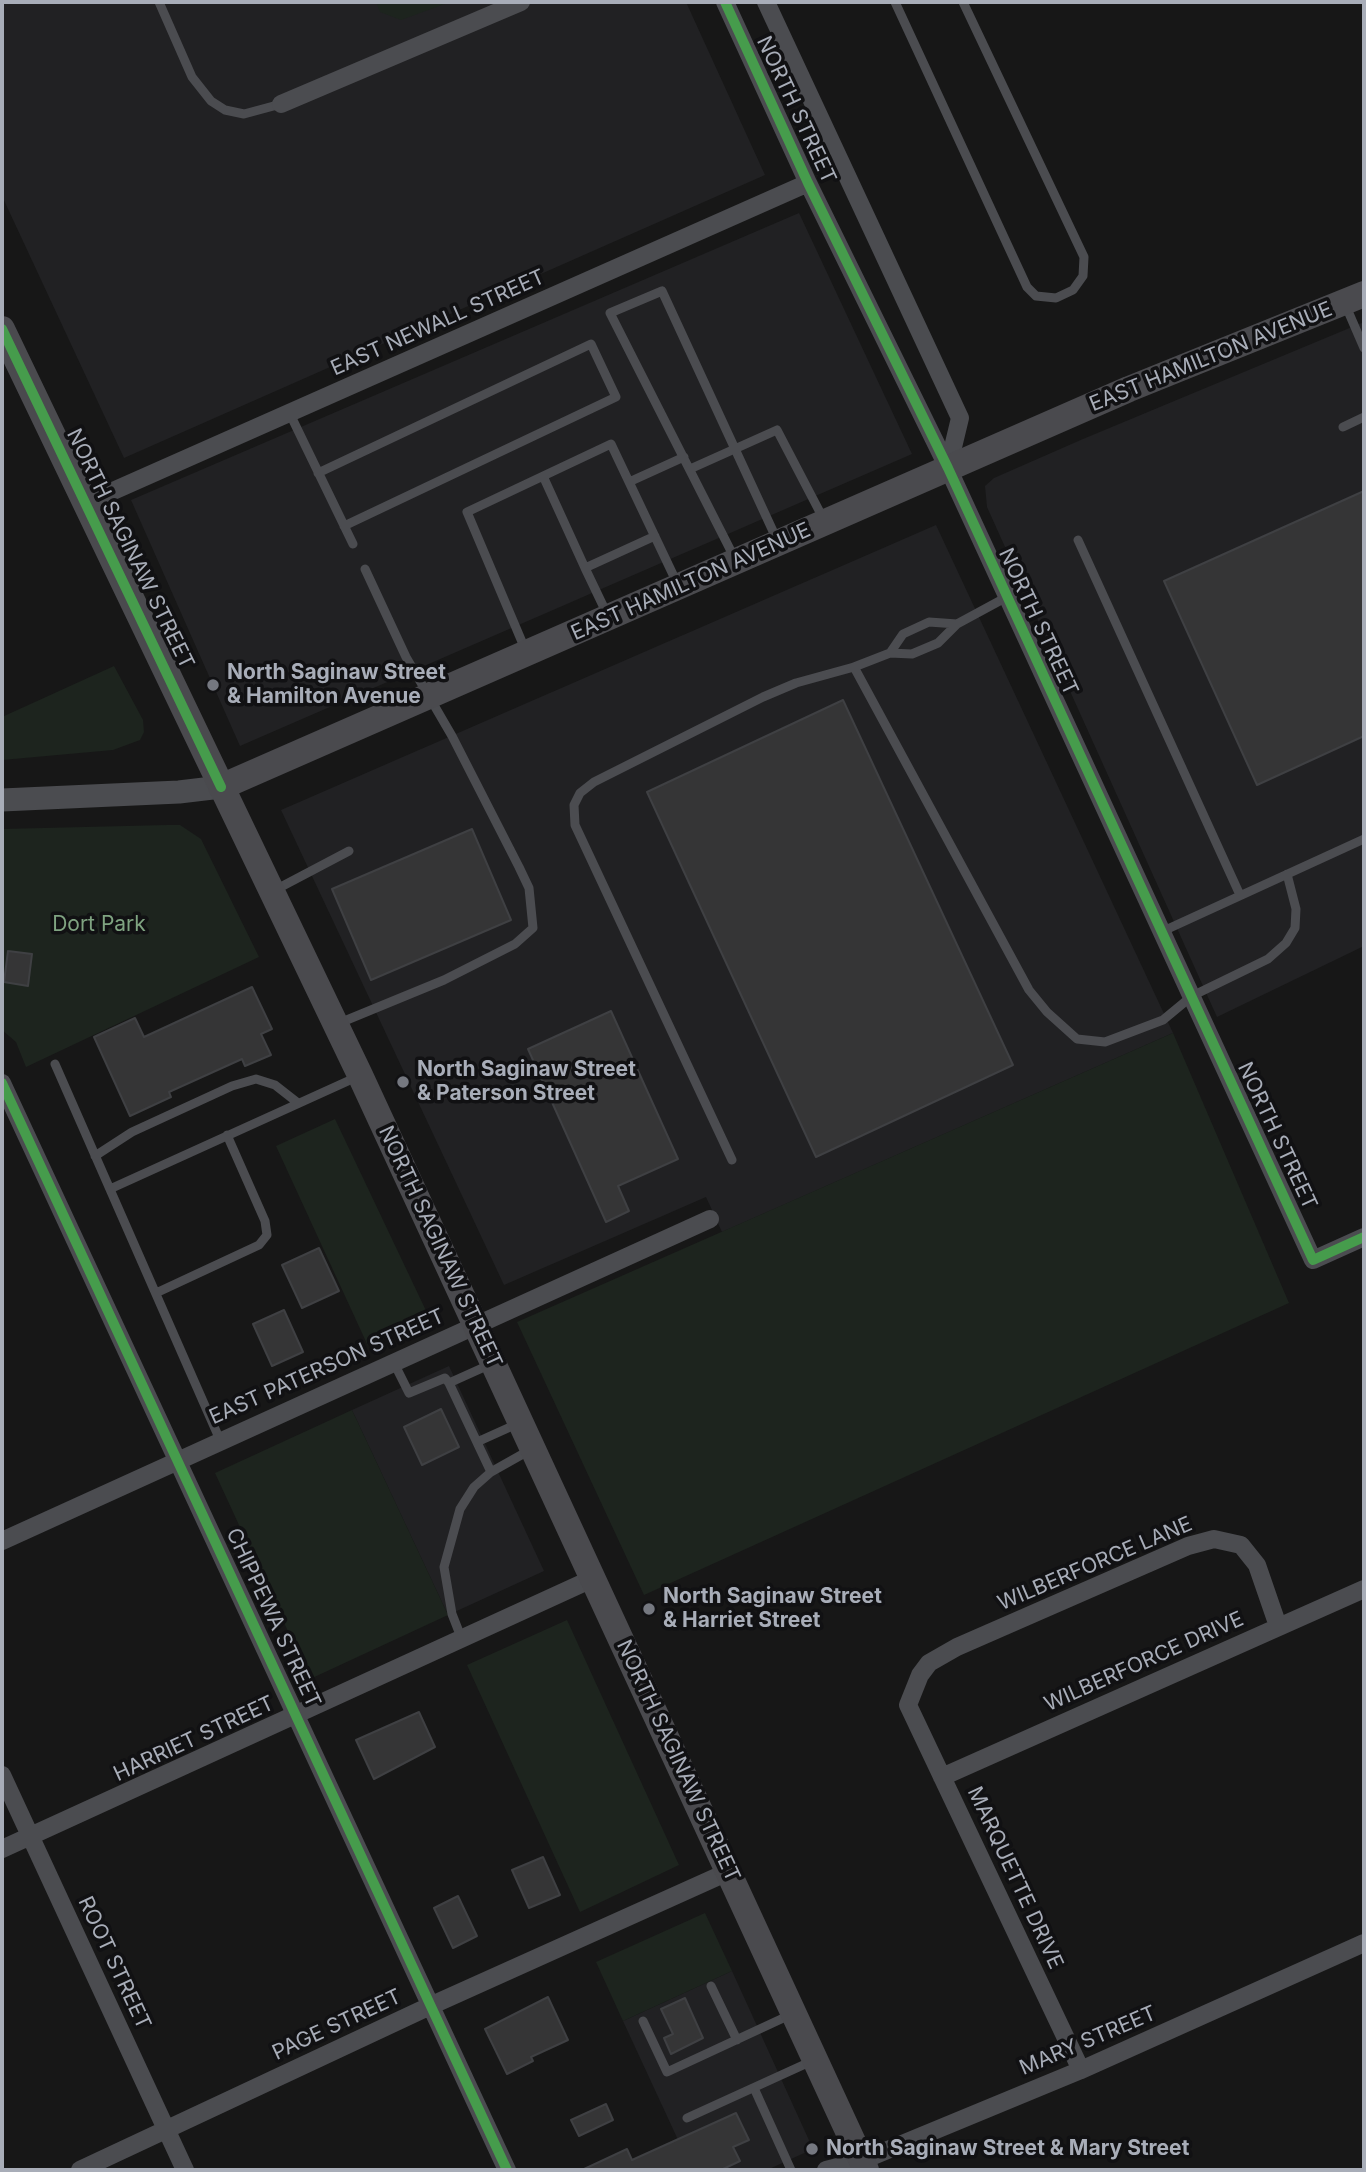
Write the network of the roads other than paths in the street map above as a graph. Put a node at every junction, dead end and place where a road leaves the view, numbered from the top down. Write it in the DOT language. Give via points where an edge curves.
graph roads {
  1 [pos="159,2"];
  2 [pos="521,2"];
  3 [pos="725,2"];
  4 [pos="766,2"];
  5 [pos="895,2"];
  6 [pos="963,2"];
  7 [pos="281,104"];
  8 [pos="808,183"];
  9 [pos="1354,298"];
  10 [pos="2,329"];
  11 [pos="1364,348"];
  12 [pos="289,414"];
  13 [pos="1364,417"];
  14 [pos="1343,427"];
  15 [pos="736,450"];
  16 [pos="684,457"];
  17 [pos="948,468"];
  18 [pos="690,469"];
  19 [pos="318,473"];
  20 [pos="543,476"];
  21 [pos="629,482"];
  22 [pos="86,503"];
  23 [pos="825,523"];
  24 [pos="344,526"];
  25 [pos="655,537"];
  26 [pos="1078,540"];
  27 [pos="353,544"];
  28 [pos="779,544"];
  29 [pos="737,562"];
  30 [pos="585,568"];
  31 [pos="366,569"];
  32 [pos="679,588"];
  33 [pos="1005,598"];
  34 [pos="609,619"];
  35 [pos="957,624"];
  36 [pos="890,653"];
  37 [pos="527,654"];
  38 [pos="854,667"];
  39 [pos="430,697"];
  40 [pos="221,787"];
  41 [pos="2,800"];
  42 [pos="1364,839"];
  43 [pos="349,851"];
  44 [pos="1287,874"];
  45 [pos="271,892"];
  46 [pos="1240,895"];
  47 [pos="1161,932"];
  48 [pos="1192,996"];
  49 [pos="336,1025"];
  50 [pos="55,1064"];
  51 [pos="360,1075"];
  52 [pos="2,1083"];
  53 [pos="298,1104"];
  54 [pos="228,1135"];
  55 [pos="95,1156"];
  56 [pos="732,1160"];
  57 [pos="110,1189"];
  58 [pos="710,1219"];
  59 [pos="1364,1237"];
  60 [pos="156,1293"];
  61 [pos="477,1325"];
  62 [pos="394,1363"];
  63 [pos="494,1363"];
  64 [pos="449,1383"];
  65 [pos="522,1421"];
  66 [pos="220,1440"];
  67 [pos="477,1442"];
  68 [pos="534,1448"];
  69 [pos="176,1459"];
  70 [pos="491,1472"];
  71 [pos="2,1541"];
  72 [pos="593,1578"];
  73 [pos="1364,1590"];
  74 [pos="1278,1626"];
  75 [pos="461,1637"];
  76 [pos="908,1705"];
  77 [pos="296,1712"];
  78 [pos="2,1775"];
  79 [pos="942,1777"];
  80 [pos="30,1836"];
  81 [pos="2,1849"];
  82 [pos="730,1871"];
  83 [pos="1364,1943"];
  84 [pos="711,1986"];
  85 [pos="430,2006"];
  86 [pos="793,2013"];
  87 [pos="643,2021"];
  88 [pos="737,2040"];
  89 [pos="814,2060"];
  90 [pos="1082,2070"];
  91 [pos="754,2088"];
  92 [pos="687,2118"];
  93 [pos="166,2130"];
  94 [pos="864,2165"];
  95 [pos="80,2170"];
  96 [pos="185,2170"];
  97 [pos="507,2170"];
  98 [pos="791,2170"];
  99 [pos="826,2170"];
  1 -- 7 [label="lane" via="192,77 211,101 244,114"];
  2 -- 7 [label="street"];
  3 -- 8 [label="street, NORTH STREET"];
  4 -- 17 [label="street, NORTH STREET" via="960,418"];
  5 -- 6 [label="lane" via="1027,287 1036,296 1056,298 1073,290 1083,276 1084,257"];
  8 -- 12 [label="street, EAST NEWALL STREET"];
  8 -- 17 [label="street, NORTH STREET"];
  9 -- 11 [label="lane"];
  9 -- 17 [label="main road, EAST HAMILTON AVENUE"];
  10 -- 22 [label="main road, NORTH SAGINAW STREET"];
  12 -- 19 [label="lane"];
  12 -- 22 [label="street, EAST NEWALL STREET"];
  13 -- 14 [label="lane"];
  15 -- 16 [label="lane" via="662,291 610,313"];
  15 -- 18 [label="lane"];
  15 -- 23 [label="lane" via="777,430"];
  15 -- 28 [label="lane"];
  16 -- 18 [label="lane"];
  16 -- 21 [label="lane"];
  17 -- 23 [label="main road, EAST HAMILTON AVENUE"];
  17 -- 33 [label="street, NORTH STREET"];
  18 -- 29 [label="lane"];
  19 -- 24 [label="lane"];
  19 -- 24 [label="lane" via="591,344 616,397"];
  20 -- 21 [label="lane" via="611,444"];
  20 -- 30 [label="lane"];
  20 -- 37 [label="lane" via="467,512"];
  21 -- 25 [label="lane"];
  22 -- 40 [label="main road, NORTH SAGINAW STREET"];
  23 -- 28 [label="main road, EAST HAMILTON AVENUE"];
  24 -- 27 [label="lane"];
  25 -- 30 [label="lane"];
  25 -- 32 [label="lane"];
  26 -- 46 [label="lane"];
  28 -- 29 [label="main road, EAST HAMILTON AVENUE"];
  29 -- 32 [label="main road, EAST HAMILTON AVENUE"];
  30 -- 34 [label="lane"];
  31 -- 39 [label="lane" via="406,657"];
  32 -- 34 [label="main road, EAST HAMILTON AVENUE"];
  33 -- 35 [label="lane"];
  33 -- 47 [label="street, NORTH STREET"];
  34 -- 37 [label="main road, EAST HAMILTON AVENUE"];
  35 -- 36 [label="lane" via="938,643 912,653"];
  35 -- 36 [label="lane" via="929,622 904,634"];
  36 -- 38 [label="lane"];
  37 -- 39 [label="main road, EAST HAMILTON AVENUE"];
  38 -- 48 [label="lane" via="1029,990 1047,1012 1077,1039 1105,1042 1163,1020"];
  38 -- 56 [label="lane" via="796,682 763,697 594,782 574,805 575,825"];
  39 -- 40 [label="main road, EAST HAMILTON AVENUE"];
  39 -- 49 [label="lane" via="529,888 533,928 515,944 456,974"];
  40 -- 41 [label="street, EAST HAMILTON AVENUE"];
  40 -- 45 [label="main road, NORTH SAGINAW STREET"];
  42 -- 44 [label="lane"];
  43 -- 45 [label="lane"];
  44 -- 46 [label="lane"];
  44 -- 48 [label="lane" via="1296,909 1295,928 1286,943 1268,959"];
  45 -- 49 [label="main road, NORTH SAGINAW STREET"];
  46 -- 47 [label="lane"];
  47 -- 48 [label="street, NORTH STREET"];
  48 -- 59 [label="street, NORTH STREET" via="1313,1260"];
  49 -- 51 [label="main road, NORTH SAGINAW STREET"];
  50 -- 55 [label="lane"];
  51 -- 53 [label="lane"];
  51 -- 61 [label="main road, NORTH SAGINAW STREET"];
  52 -- 69 [label="street, CHIPPEWA STREET"];
  53 -- 54 [label="lane"];
  53 -- 55 [label="lane" via="275,1085 256,1079 132,1132"];
  54 -- 57 [label="lane"];
  54 -- 60 [label="lane" via="267,1235 259,1245"];
  55 -- 57 [label="lane"];
  57 -- 60 [label="lane"];
  58 -- 61 [label="street, EAST PATERSON STREET"];
  60 -- 66 [label="lane"];
  61 -- 62 [label="street, EAST PATERSON STREET"];
  61 -- 63 [label="main road, NORTH SAGINAW STREET"];
  62 -- 64 [label="lane" via="410,1393 445,1378"];
  62 -- 66 [label="street, EAST PATERSON STREET"];
  63 -- 64 [label="lane"];
  63 -- 65 [label="main road, NORTH SAGINAW STREET"];
  64 -- 67 [label="lane"];
  65 -- 67 [label="lane"];
  65 -- 68 [label="main road, NORTH SAGINAW STREET"];
  66 -- 69 [label="street, EAST PATERSON STREET"];
  67 -- 70 [label="lane"];
  68 -- 70 [label="lane"];
  68 -- 72 [label="main road, NORTH SAGINAW STREET"];
  69 -- 71 [label="street, EAST PATERSON STREET"];
  69 -- 77 [label="street, CHIPPEWA STREET"];
  70 -- 75 [label="lane" via="460,1509 444,1567"];
  72 -- 75 [label="street, HARRIET STREET"];
  72 -- 82 [label="main road, NORTH SAGINAW STREET"];
  73 -- 74 [label="street, WILBERFORCE DRIVE"];
  74 -- 76 [label="street, WILBERFORCE LANE" via="1257,1564 1241,1545 1214,1539 1188,1546 940,1656 920,1675"];
  74 -- 79 [label="street, WILBERFORCE DRIVE"];
  75 -- 77 [label="street, HARRIET STREET"];
  76 -- 79 [label="street, MARQUETTE DRIVE"];
  77 -- 80 [label="street, HARRIET STREET"];
  77 -- 85 [label="street, CHIPPEWA STREET"];
  78 -- 80 [label="street, ROOT STREET"];
  79 -- 90 [label="street, MARQUETTE DRIVE"];
  80 -- 81 [label="street, HARRIET STREET"];
  80 -- 93 [label="street, ROOT STREET"];
  82 -- 85 [label="street, PAGE STREET"];
  82 -- 86 [label="main road, NORTH SAGINAW STREET"];
  83 -- 90 [label="street, MARY STREET"];
  84 -- 88 [label="lane"];
  85 -- 93 [label="street, PAGE STREET"];
  85 -- 97 [label="street, CHIPPEWA STREET"];
  86 -- 88 [label="lane"];
  86 -- 89 [label="main road, NORTH SAGINAW STREET"];
  87 -- 88 [label="lane" via="667,2072"];
  89 -- 91 [label="lane"];
  89 -- 94 [label="main road, NORTH SAGINAW STREET"];
  90 -- 94 [label="street, MARY STREET"];
  91 -- 92 [label="lane"];
  91 -- 98 [label="lane"];
  93 -- 95 [label="street, PAGE STREET"];
  93 -- 96 [label="street, ROOT STREET"];
  94 -- 99 [label="street, MARY STREET"];
}
